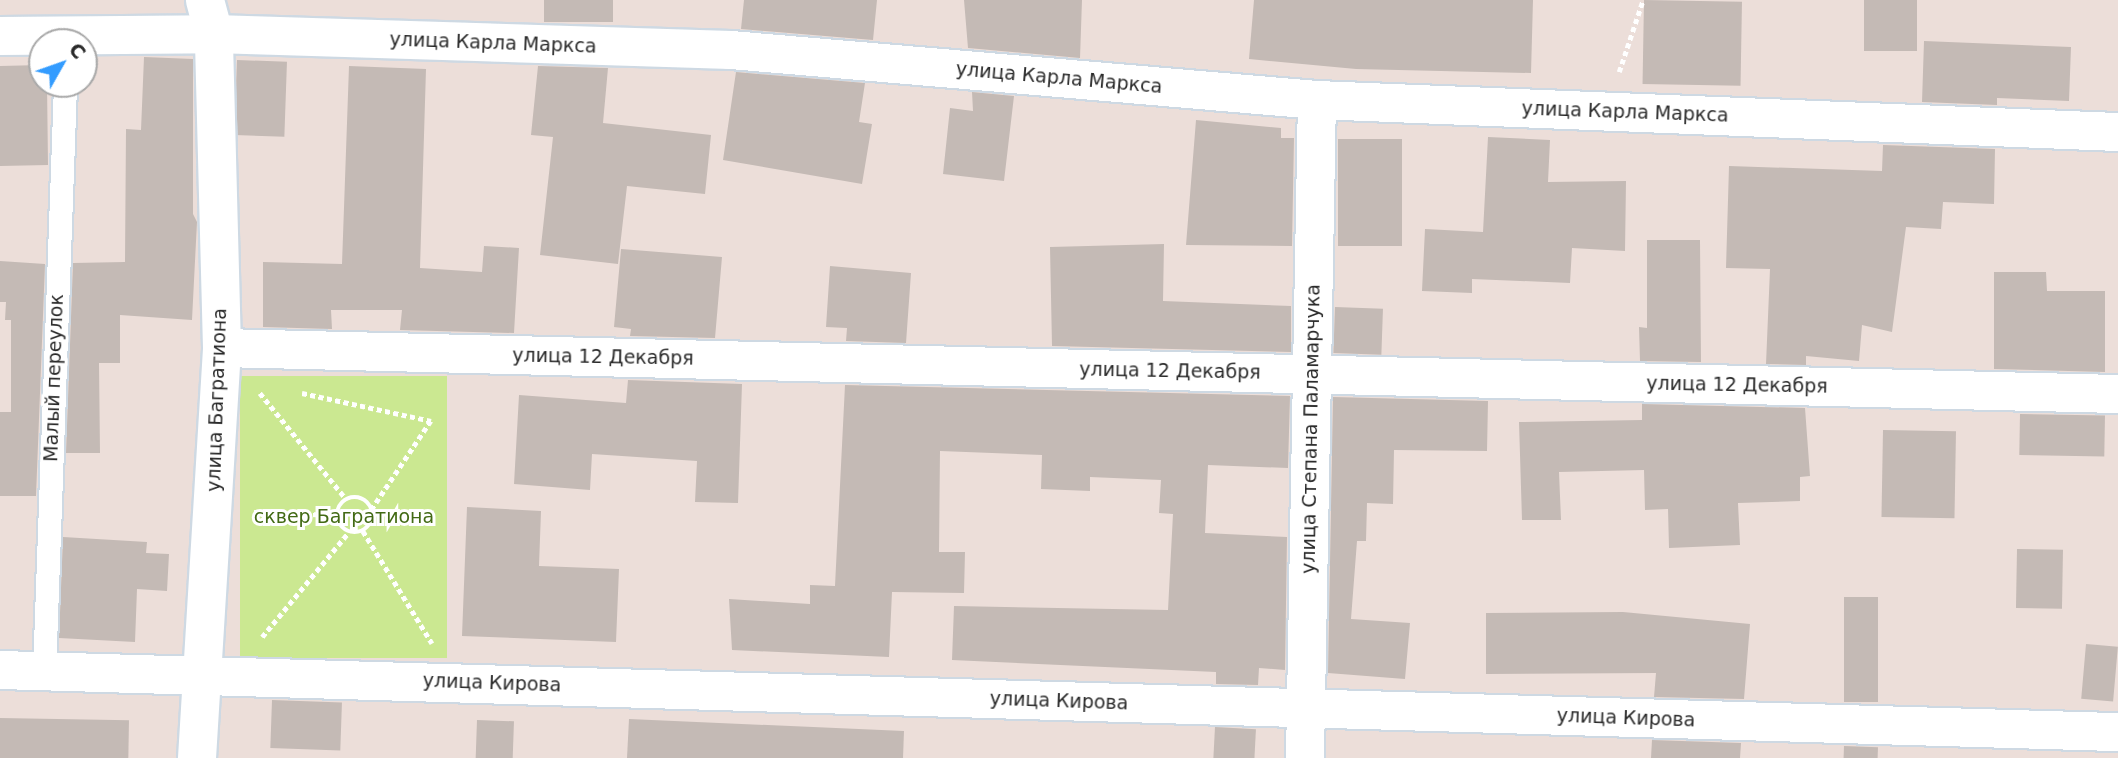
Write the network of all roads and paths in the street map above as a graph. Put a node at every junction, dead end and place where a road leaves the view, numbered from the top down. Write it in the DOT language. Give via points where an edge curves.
graph roads {
  1 [pos="1643,0"];
  2 [pos="209,17"];
  3 [pos="98,33"];
  4 [pos="0,36"];
  5 [pos="28,37"];
  6 [pos="64,98"];
  7 [pos="1317,100"];
  8 [pos="1605,112"];
  9 [pos="2118,132"];
  10 [pos="222,348"];
  11 [pos="1312,374"];
  12 [pos="250,382"];
  13 [pos="289,390"];
  14 [pos="2118,394"];
  15 [pos="348,500"];
  16 [pos="372,509"];
  17 [pos="254,512"];
  18 [pos="337,516"];
  19 [pos="363,531"];
  20 [pos="349,532"];
  21 [pos="256,644"];
  22 [pos="434,646"];
  23 [pos="0,670"];
  24 [pos="44,672"];
  25 [pos="201,673"];
  26 [pos="1306,709"];
  27 [pos="2118,732"];
  28 [pos="197,758"];
  29 [pos="1305,758"];
  1 -- 8 [label="path"];
  2 -- 3 [label="street, улица Карла Маркса"];
  2 -- 7 [label="street, улица Карла Маркса" via="732,50"];
  2 -- 10 [label="street, улица Багратиона"];
  4 -- 5 [label="street, улица Карла Маркса"];
  6 -- 24 [label="lane, Малый переулок"];
  7 -- 8 [label="street, улица Карла Маркса"];
  7 -- 11 [label="street, улица Степана Паламарчука"];
  8 -- 9 [label="street, улица Карла Маркса"];
  10 -- 11 [label="street, улица 12 Декабря"];
  10 -- 25 [label="street, улица Багратиона"];
  11 -- 14 [label="street, улица 12 Декабря"];
  11 -- 26 [label="street, улица Степана Паламарчука"];
  12 -- 15 [label="path"];
  13 -- 16 [label="path" via="430,421"];
  15 -- 16 [label="path" via="359,498"];
  15 -- 18 [label="path"];
  16 -- 19 [label="path" via="371,524"];
  17 -- 18 [label="path"];
  18 -- 20 [label="path"];
  19 -- 20 [label="path"];
  19 -- 22 [label="path"];
  20 -- 21 [label="path"];
  23 -- 24 [label="street, улица Кирова"];
  24 -- 25 [label="street, улица Кирова"];
  25 -- 26 [label="street, улица Кирова"];
  25 -- 28 [label="street, улица Багратиона"];
  26 -- 27 [label="street, улица Кирова"];
  26 -- 29 [label="street, улица Степана Паламарчука"];
}
